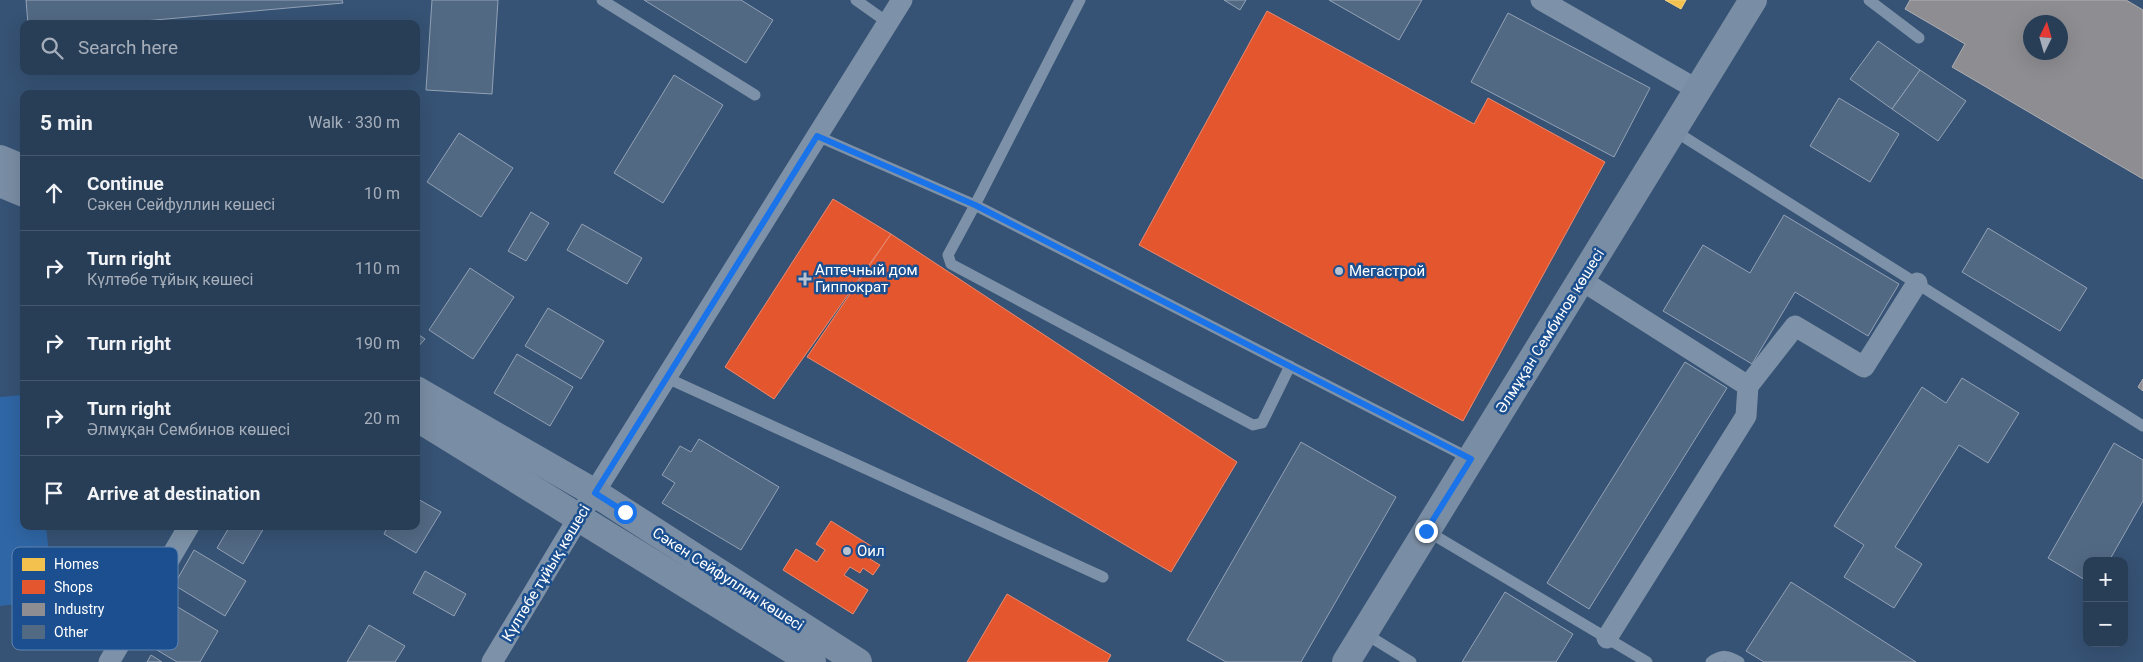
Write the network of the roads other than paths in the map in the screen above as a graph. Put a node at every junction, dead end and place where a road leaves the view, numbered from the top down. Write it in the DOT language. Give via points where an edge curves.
graph roads {
  1 [pos="602,0"];
  2 [pos="856,0"];
  3 [pos="902,0"];
  4 [pos="1080,0"];
  5 [pos="1542,0"];
  6 [pos="1753,0"];
  7 [pos="1869,0"];
  8 [pos="887,22"];
  9 [pos="1919,38"];
  10 [pos="1698,90"];
  11 [pos="755,95"];
  12 [pos="1673,130"];
  13 [pos="817,136"];
  14 [pos="0,159"];
  15 [pos="20,167"];
  16 [pos="0,183"];
  17 [pos="20,191"];
  18 [pos="975,205"];
  19 [pos="1581,280"];
  20 [pos="1917,283"];
  21 [pos="1290,366"];
  22 [pos="666,378"];
  23 [pos="1748,386"];
  24 [pos="420,392"];
  25 [pos="420,419"];
  26 [pos="2143,426"];
  27 [pos="1471,459"];
  28 [pos="595,493"];
  29 [pos="579,517"];
  30 [pos="187,530"];
  31 [pos="1426,531"];
  32 [pos="177,547"];
  33 [pos="1103,577"];
  34 [pos="1364,633"];
  35 [pos="1608,638"];
  36 [pos="116,650"];
  37 [pos="1409,661"];
  38 [pos="109,662"];
  39 [pos="492,662"];
  40 [pos="812,662"];
  41 [pos="858,662"];
  42 [pos="1346,662"];
  43 [pos="1648,662"];
  44 [pos="1711,662"];
  45 [pos="1739,662"];
  1 -- 11 [label="lane"];
  2 -- 8 [label="lane"];
  3 -- 8 [label="street, Күлтөбе тұйық көшесі"];
  4 -- 18 [label="lane"];
  5 -- 10 [label="street"];
  6 -- 10 [label="street, Әлмұқан Сембинов көшесі"];
  7 -- 9 [label="lane"];
  8 -- 13 [label="street, Күлтөбе тұйық көшесі"];
  10 -- 12 [label="street, Әлмұқан Сембинов көшесі"];
  12 -- 19 [label="street, Әлмұқан Сембинов көшесі"];
  12 -- 20 [label="lane"];
  13 -- 18 [label="lane"];
  13 -- 22 [label="street, Күлтөбе тұйық көшесі"];
  14 -- 15 [label="street"];
  16 -- 17 [label="street"];
  18 -- 21 [label="lane"];
  18 -- 21 [label="lane" via="948,255 951,264 1253,426 1262,423"];
  19 -- 23 [label="street"];
  19 -- 27 [label="street, Әлмұқан Сембинов көшесі"];
  20 -- 23 [label="street" via="1864,367 1795,326"];
  20 -- 26 [label="lane"];
  21 -- 27 [label="lane"];
  22 -- 28 [label="street, Күлтөбе тұйық көшесі"];
  22 -- 33 [label="lane"];
  23 -- 35 [label="street" via="1746,416"];
  24 -- 28 [label="street, Сәкен Сейфуллин көшесі"];
  25 -- 29 [label="street, Сәкен Сейфуллин көшесі"];
  27 -- 31 [label="street, Әлмұқан Сембинов көшесі"];
  28 -- 29 [label="street, Күлтөбе тұйық көшесі"];
  28 -- 41 [label="street, Сәкен Сейфуллин көшесі"];
  29 -- 39 [label="street, Күлтөбе тұйық көшесі"];
  29 -- 40 [label="street, Сәкен Сейфуллин көшесі"];
  30 -- 32 [label="street"];
  31 -- 34 [label="street, Әлмұқан Сембинов көшесі"];
  31 -- 35 [label="lane"];
  34 -- 37 [label="lane"];
  34 -- 42 [label="street, Әлмұқан Сембинов көшесі"];
  35 -- 43 [label="lane"];
  36 -- 38 [label="street"];
  44 -- 45 [label="lane" via="1728,655"];
}
